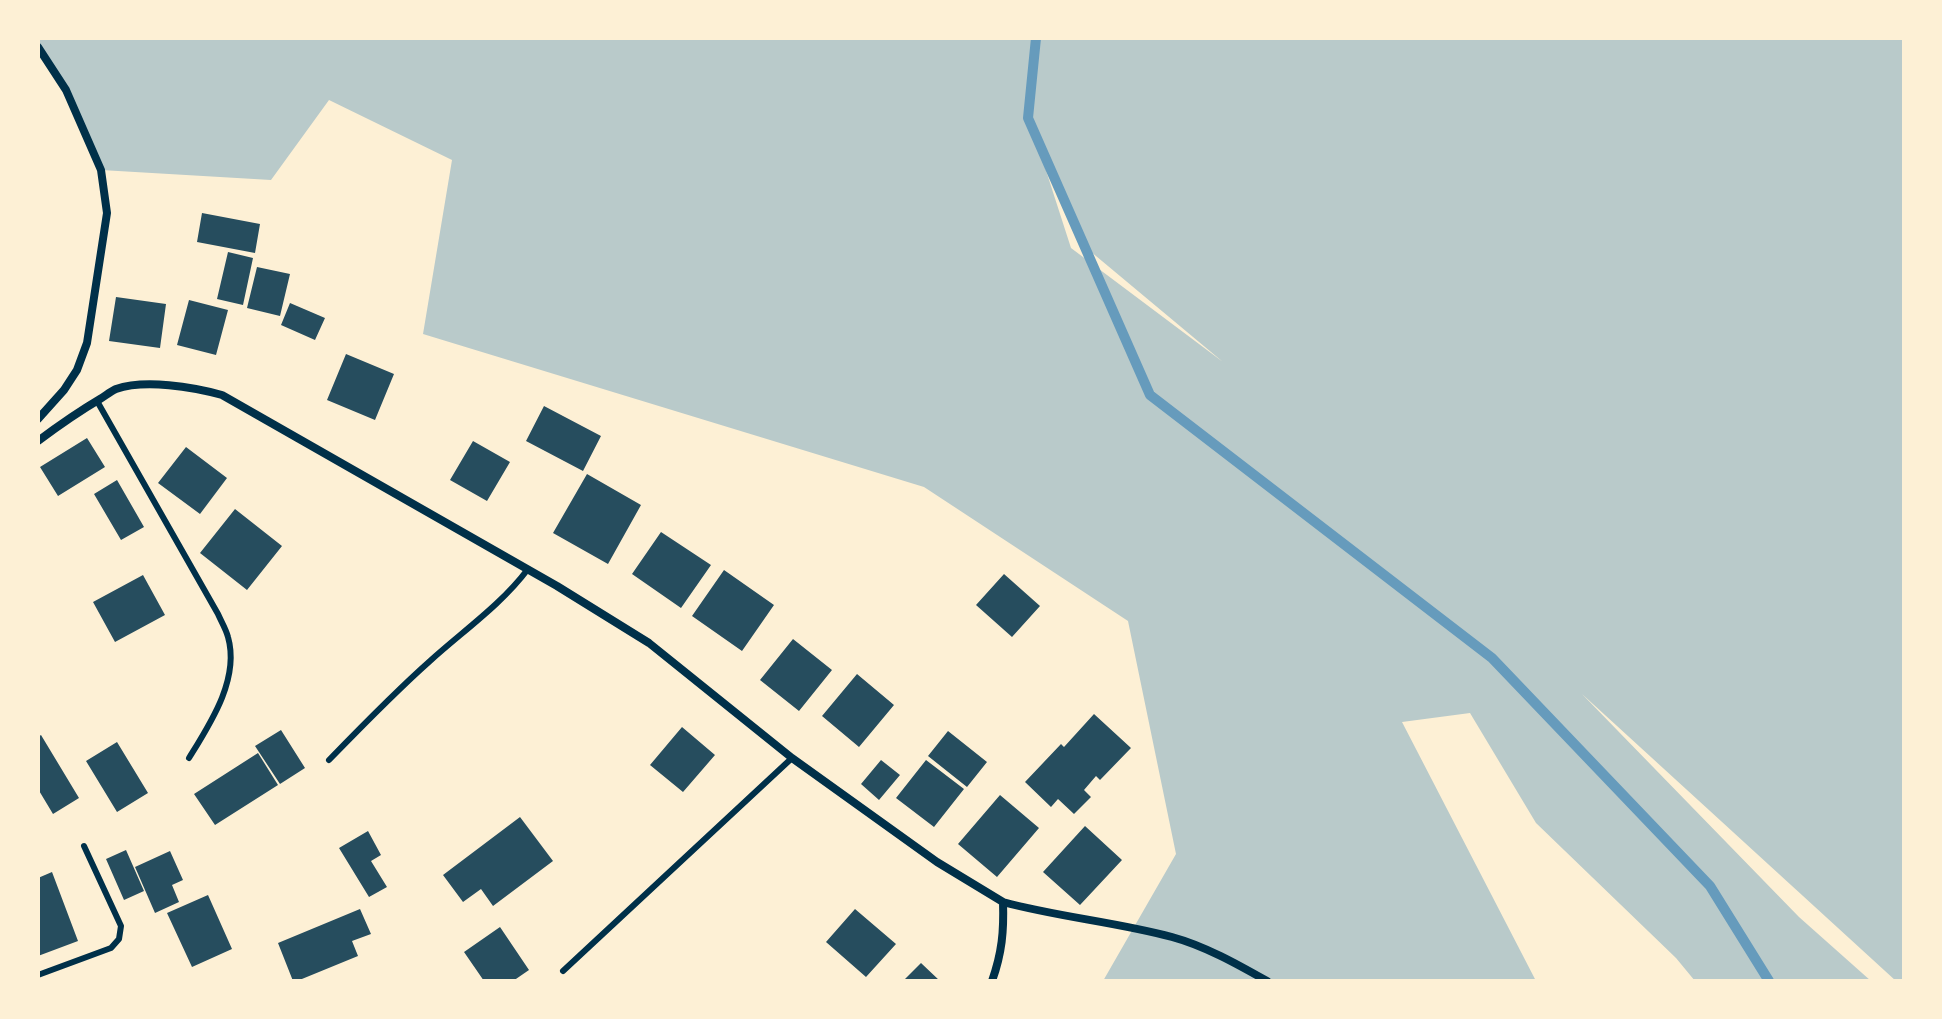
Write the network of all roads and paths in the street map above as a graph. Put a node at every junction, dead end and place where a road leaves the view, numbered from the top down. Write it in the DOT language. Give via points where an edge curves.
graph roads {
  1 [pos="38,47"];
  2 [pos="97,401"];
  3 [pos="38,419"];
  4 [pos="38,441"];
  5 [pos="528,569"];
  6 [pos="189,758"];
  7 [pos="792,758"];
  8 [pos="329,760"];
  9 [pos="84,846"];
  10 [pos="1003,902"];
  11 [pos="563,971"];
  12 [pos="38,975"];
  13 [pos="992,981"];
  14 [pos="1267,981"];
  1 -- 3 [label="street" via="66,90 101,170 107,213 87,343 77,370"];
  2 -- 4 [label="street"];
  2 -- 5 [label="street" via="117,389 141,386 194,387 222,395"];
  2 -- 6 [label="lane" via="228,637 232,665 216,715"];
  5 -- 7 [label="street" via="649,643"];
  5 -- 8 [label="lane"];
  7 -- 10 [label="street" via="937,862"];
  7 -- 11 [label="lane"];
  9 -- 12 [label="lane" via="121,926 119,939 111,948"];
  10 -- 13 [label="street" via="1004,933"];
  10 -- 14 [label="street" via="1176,938"];
}
